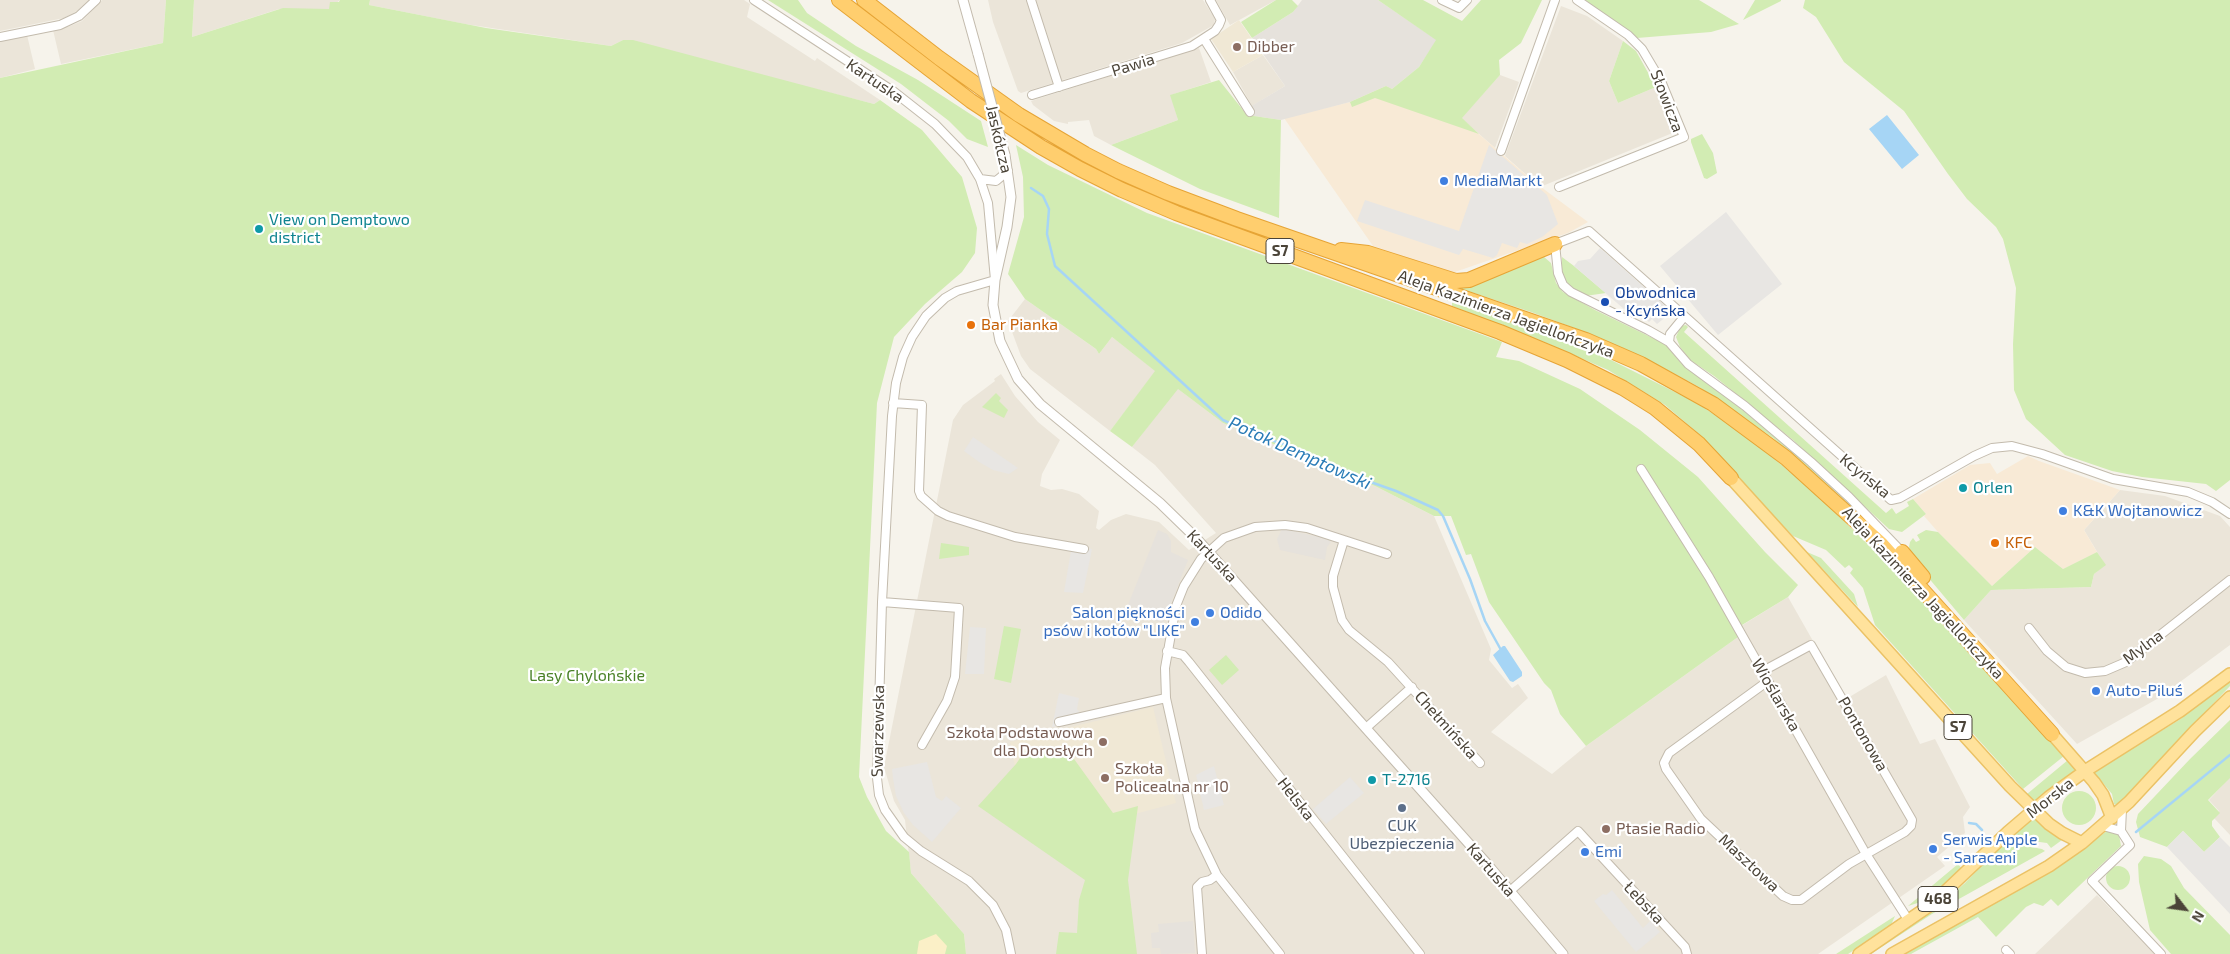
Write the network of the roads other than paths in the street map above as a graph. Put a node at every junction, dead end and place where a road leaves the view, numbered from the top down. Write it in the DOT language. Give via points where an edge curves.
graph roads {
  1 [pos="96,0"];
  2 [pos="754,0"];
  3 [pos="839,0"];
  4 [pos="864,0"];
  5 [pos="963,0"];
  6 [pos="1031,0"];
  7 [pos="1210,0"];
  8 [pos="1442,0"];
  9 [pos="1467,0"];
  10 [pos="1555,0"];
  11 [pos="1577,0"];
  12 [pos="0,36"];
  13 [pos="1204,39"];
  14 [pos="1059,87"];
  15 [pos="1032,95"];
  16 [pos="1250,112"];
  17 [pos="1500,151"];
  18 [pos="1008,171"];
  19 [pos="980,179"];
  20 [pos="1559,187"];
  21 [pos="1555,244"];
  22 [pos="1316,248"];
  23 [pos="995,280"];
  24 [pos="1684,317"];
  25 [pos="1669,342"];
  26 [pos="893,403"];
  27 [pos="1641,469"];
  28 [pos="1732,478"];
  29 [pos="2230,514"];
  30 [pos="1344,540"];
  31 [pos="1084,549"];
  32 [pos="1208,552"];
  33 [pos="1902,552"];
  34 [pos="1387,554"];
  35 [pos="2230,580"];
  36 [pos="1934,601"];
  37 [pos="882,602"];
  38 [pos="2029,628"];
  39 [pos="1168,651"];
  40 [pos="1763,671"];
  41 [pos="2230,674"];
  42 [pos="1768,681"];
  43 [pos="1412,687"];
  44 [pos="2230,697"];
  45 [pos="1166,698"];
  46 [pos="1059,722"];
  47 [pos="1366,728"];
  48 [pos="2052,734"];
  49 [pos="922,745"];
  50 [pos="1480,763"];
  51 [pos="2085,771"];
  52 [pos="2122,809"];
  53 [pos="2033,810"];
  54 [pos="2112,818"];
  55 [pos="2103,826"];
  56 [pos="2121,831"];
  57 [pos="2082,843"];
  58 [pos="1866,854"];
  59 [pos="1217,875"];
  60 [pos="1510,891"];
  61 [pos="1909,921"];
  62 [pos="1011,954"];
  63 [pos="1202,954"];
  64 [pos="1280,954"];
  65 [pos="1420,954"];
  66 [pos="1563,954"];
  67 [pos="1687,954"];
  68 [pos="1859,954"];
  69 [pos="1892,954"];
  70 [pos="2161,954"];
  1 -- 12 [label="street" via="79,16 60,25"];
  2 -- 19 [label="street, Kartuska" via="917,110 958,145"];
  3 -- 28 [label="highway, Aleja Kazimierza Jagiellończyka / S7" via="971,101 1080,169 1176,213 1500,332 1567,360 1655,408 1699,444"];
  4 -- 22 [label="highway, Aleja Kazimierza Jagiellończyka / S7" via="981,89 1085,154 1168,193"];
  5 -- 18 [label="street, Jaskółcza, bridge"];
  6 -- 14 [label="street"];
  7 -- 13 [label="street, Pawia" via="1221,20 1215,31"];
  8 -- 9 [label="street" via="1459,8"];
  10 -- 17 [label="street"];
  11 -- 20 [label="street, Słowicza" via="1628,35 1642,49 1661,81 1684,136"];
  13 -- 14 [label="street, Pawia" via="1168,55"];
  13 -- 16 [label="street"];
  14 -- 15 [label="street, Pawia"];
  18 -- 19 [label="street" via="996,180"];
  18 -- 23 [label="street, Jaskółcza" via="1009,210"];
  19 -- 23 [label="street, Kartuska" via="991,217"];
  21 -- 22 [label="highway" via="1469,280 1456,281 1368,253"];
  21 -- 24 [label="street, Kcyńska" via="1588,231"];
  21 -- 25 [label="street" via="1558,273 1563,285 1571,292"];
  22 -- 36 [label="highway, Aleja Kazimierza Jagiellończyka / S7" via="1578,337 1641,364 1694,392 1769,444 1810,478 1881,544"];
  23 -- 26 [label="street, Swarzewska" via="957,291 922,321 903,356"];
  23 -- 32 [label="street, Kartuska" via="993,306 996,325 1006,357 1025,388 1174,516"];
  24 -- 25 [label="street" via="1670,334"];
  24 -- 29 [label="street, Kcyńska" via="1891,500 1974,456 1992,448 2012,446 2113,479 2188,492"];
  25 -- 33 [label="street" via="1688,364 1745,406 1811,462"];
  26 -- 31 [label="street" via="922,405 919,491 938,511 1015,537"];
  26 -- 37 [label="street, Swarzewska"];
  27 -- 40 [label="street, Wioślarska"];
  28 -- 53 [label="main road, Aleja Kazimierza Jagiellończyka / S7"];
  30 -- 32 [label="street" via="1308,528 1273,525 1228,536"];
  30 -- 34 [label="street"];
  30 -- 43 [label="street, Chełmińska" via="1333,576 1338,613 1350,630"];
  32 -- 39 [label="street" via="1196,564 1184,586 1176,606"];
  32 -- 47 [label="street, Kartuska"];
  33 -- 36 [label="highway" via="1926,582"];
  35 -- 38 [label="street, Mylna" via="2126,662 2105,671 2085,673 2066,667 2051,656"];
  36 -- 48 [label="highway, Aleja Kazimierza Jagiellończyka / S7"];
  37 -- 49 [label="street" via="959,608 955,678 947,700"];
  37 -- 62 [label="street, Swarzewska" via="876,756 879,795 885,810 904,837 969,881 993,905 1006,930"];
  39 -- 45 [label="street"];
  39 -- 65 [label="street, Helska" via="1183,655 1190,662"];
  40 -- 42 [label="street, Wioślarska"];
  40 -- 58 [label="street, Pontonowa" via="1811,644 1911,817 1912,823 1905,832"];
  41 -- 51 [label="main road, Morska / 468" via="2180,712"];
  42 -- 58 [label="street, Wioślarska"];
  42 -- 58 [label="street, Masztowa" via="1669,753 1665,758 1666,769 1701,819 1787,898 1797,900 1806,897 1830,876"];
  43 -- 47 [label="street, Chełmińska"];
  43 -- 50 [label="street, Chełmińska"];
  44 -- 52 [label="main road, 468"];
  45 -- 46 [label="street"];
  45 -- 59 [label="street" via="1192,820 1200,844"];
  47 -- 60 [label="street, Kartuska"];
  48 -- 51 [label="main road, Aleja Kazimierza Jagiellończyka / S7"];
  51 -- 53 [label="main road, Morska / 468"];
  51 -- 54 [label="main road, Aleja Kazimierza Jagiellończyka" via="2103,795"];
  52 -- 54 [label="main road, 468"];
  52 -- 56 [label="street"];
  53 -- 57 [label="main road, Aleja Kazimierza Jagiellończyka" via="2062,833"];
  53 -- 61 [label="main road, Morska / 468" via="1954,885"];
  54 -- 55 [label="main road, 468"];
  55 -- 56 [label="street"];
  55 -- 57 [label="main road, 468"];
  56 -- 70 [label="street" via="2130,845 2092,881"];
  57 -- 69 [label="main road, 468" via="2049,866"];
  58 -- 61 [label="street, Wioślarska"];
  59 -- 63 [label="street" via="1197,887"];
  59 -- 64 [label="street"];
  60 -- 66 [label="street, Kartuska"];
  60 -- 67 [label="street, Łebska" via="1578,831 1685,947"];
  61 -- 68 [label="main road, Morska / 468"];
}
